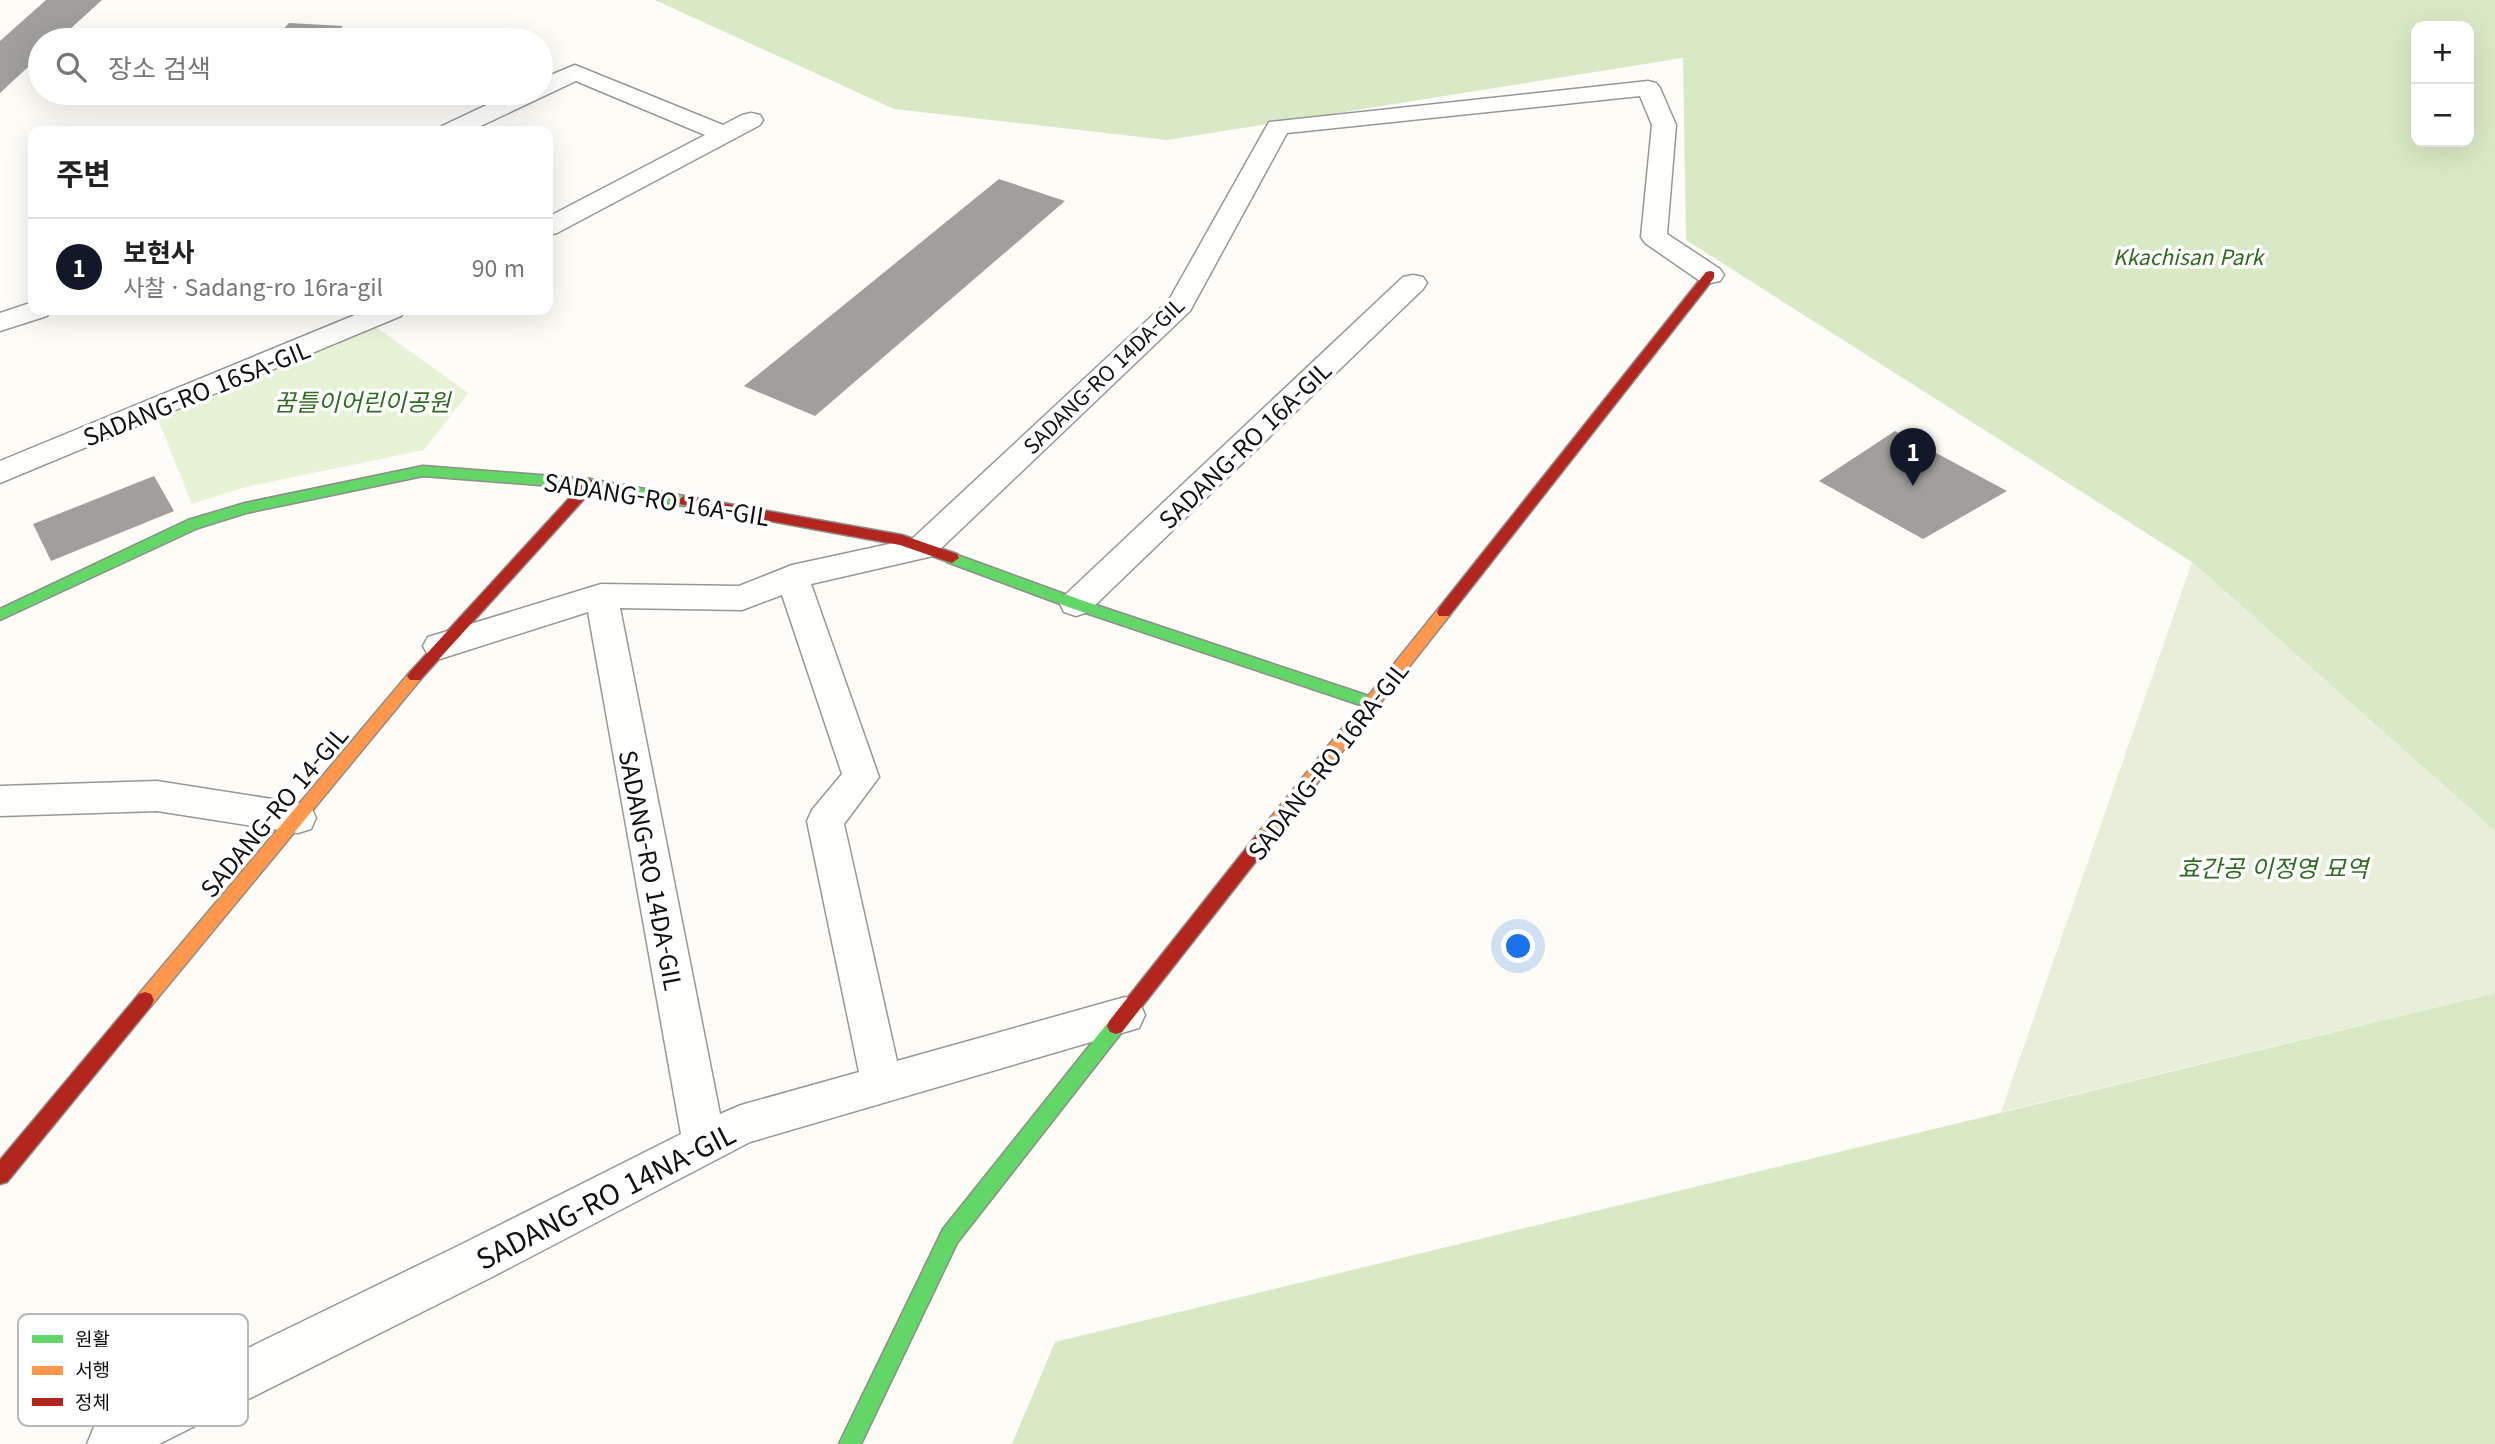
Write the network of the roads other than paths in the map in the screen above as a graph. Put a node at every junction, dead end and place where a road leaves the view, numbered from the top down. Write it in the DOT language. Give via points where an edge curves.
graph roads {
  1 [pos="553,82"];
  2 [pos="1648,88"];
  3 [pos="506,105"];
  4 [pos="751,120"];
  5 [pos="462,126"];
  6 [pos="724,134"];
  7 [pos="553,224"];
  8 [pos="1710,275"];
  9 [pos="1413,284"];
  10 [pos="28,313"];
  11 [pos="379,315"];
  12 [pos="0,322"];
  13 [pos="0,473"];
  14 [pos="590,484"];
  15 [pos="922,548"];
  16 [pos="792,577"];
  17 [pos="601,596"];
  18 [pos="1076,604"];
  19 [pos="0,615"];
  20 [pos="440,646"];
  21 [pos="1372,703"];
  22 [pos="0,801"];
  23 [pos="298,818"];
  24 [pos="1125,1016"];
  25 [pos="882,1085"];
  26 [pos="704,1143"];
  27 [pos="0,1175"];
  28 [pos="248,1373"];
  29 [pos="144,1426"];
  30 [pos="111,1444"];
  31 [pos="850,1444"];
  1 -- 6 [label="lane" via="575,72"];
  2 -- 8 [label="lane, SADANG-RO 16RA-GIL" via="1664,125 1654,237"];
  2 -- 15 [label="lane, SADANG-RO 14DA-GIL" via="1278,127 1180,305"];
  3 -- 5 [label="lane"];
  4 -- 6 [label="lane"];
  6 -- 7 [label="lane"];
  8 -- 21 [label="street, SADANG-RO 16RA-GIL"];
  9 -- 18 [label="lane, SADANG-RO 16A-GIL"];
  10 -- 12 [label="lane"];
  11 -- 13 [label="lane, SADANG-RO 16SA-GIL"];
  14 -- 15 [label="street, SADANG-RO 16A-GIL" via="902,540"];
  14 -- 19 [label="street, SADANG-RO 16A-GIL" via="423,471 245,508 193,524"];
  14 -- 20 [label="street, SADANG-RO 14-GIL"];
  15 -- 16 [label="lane"];
  15 -- 18 [label="street, SADANG-RO 16A-GIL"];
  16 -- 17 [label="lane" via="742,598"];
  16 -- 25 [label="lane" via="862,777 825,821"];
  17 -- 20 [label="lane"];
  17 -- 26 [label="lane, SADANG-RO 14DA-GIL"];
  18 -- 21 [label="street, SADANG-RO 16A-GIL"];
  20 -- 23 [label="street, SADANG-RO 14-GIL"];
  21 -- 24 [label="street, SADANG-RO 16RA-GIL"];
  22 -- 23 [label="lane" via="158,796"];
  23 -- 27 [label="street, SADANG-RO 14-GIL"];
  24 -- 25 [label="lane, SADANG-RO 14NA-GIL"];
  24 -- 31 [label="street, SADANG-RO 16RA-GIL" via="950,1236"];
  25 -- 26 [label="lane, SADANG-RO 14NA-GIL" via="741,1125"];
  26 -- 28 [label="lane, SADANG-RO 14NA-GIL"];
  29 -- 30 [label="lane, SADANG-RO 14NA-GIL"];
}
